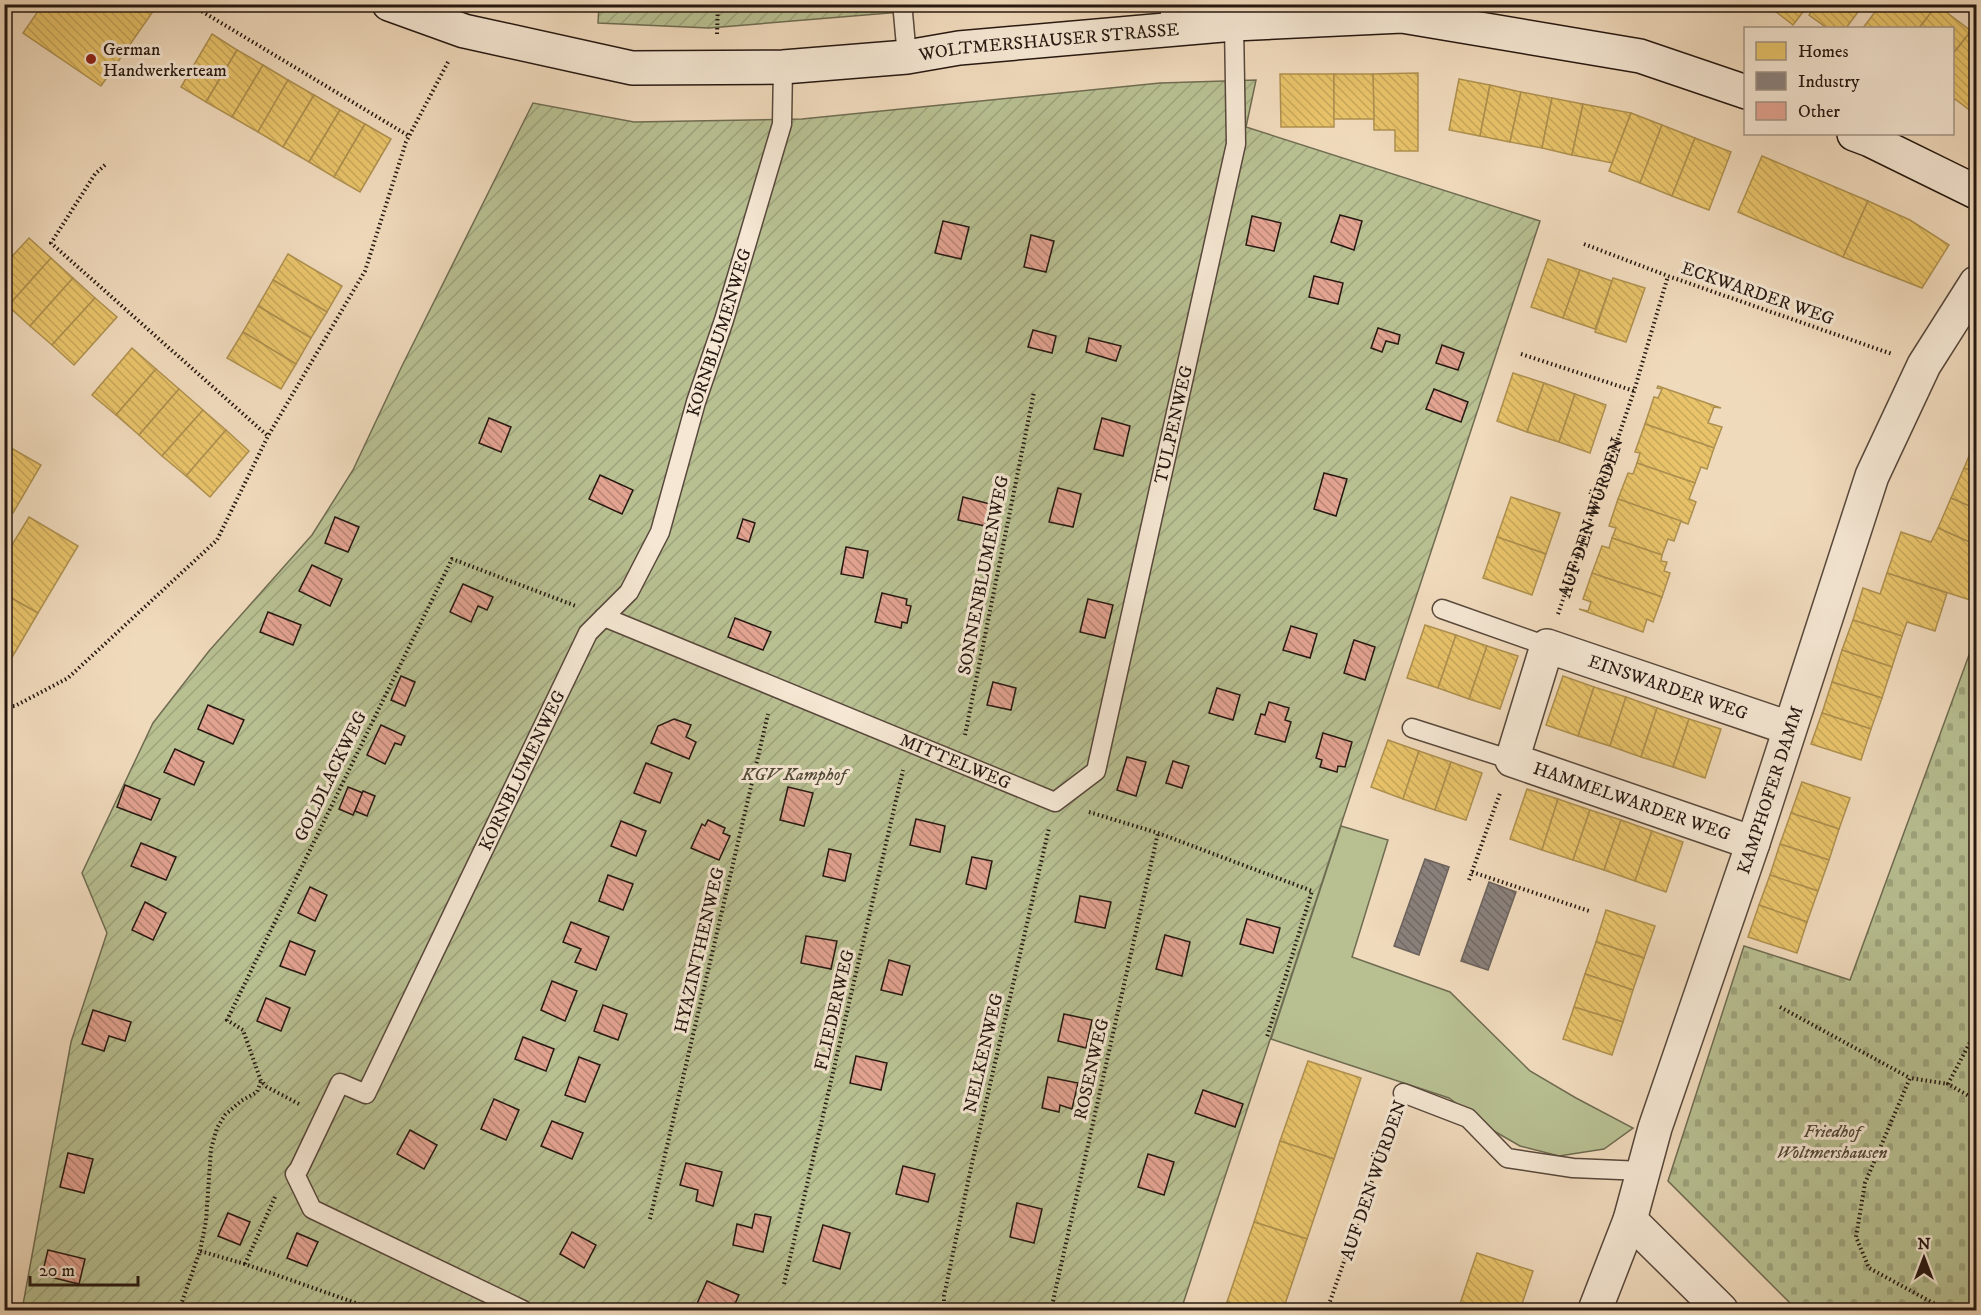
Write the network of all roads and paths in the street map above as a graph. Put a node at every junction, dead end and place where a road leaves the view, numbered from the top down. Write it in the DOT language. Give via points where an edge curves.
graph roads {
  1 [pos="389,4"];
  2 [pos="905,4"];
  3 [pos="198,9"];
  4 [pos="1404,10"];
  5 [pos="1170,17"];
  6 [pos="1234,24"];
  7 [pos="464,31"];
  8 [pos="907,57"];
  9 [pos="783,67"];
  10 [pos="1744,91"];
  11 [pos="1856,135"];
  12 [pos="410,136"];
  13 [pos="105,165"];
  14 [pos="1977,192"];
  15 [pos="1584,244"];
  16 [pos="1668,276"];
  17 [pos="1977,283"];
  18 [pos="1521,354"];
  19 [pos="1924,365"];
  20 [pos="1634,391"];
  21 [pos="1034,392"];
  22 [pos="268,436"];
  23 [pos="1442,609"];
  24 [pos="604,617"];
  25 [pos="1547,646"];
  26 [pos="774,687"];
  27 [pos="4,707"];
  28 [pos="1412,728"];
  29 [pos="1789,728"];
  30 [pos="909,743"];
  31 [pos="1512,760"];
  32 [pos="960,763"];
  33 [pos="1055,802"];
  34 [pos="1158,833"];
  35 [pos="1753,843"];
  36 [pos="1472,872"];
  37 [pos="1469,880"];
  38 [pos="1589,911"];
  39 [pos="1780,1007"];
  40 [pos="1977,1031"];
  41 [pos="1267,1037"];
  42 [pos="1910,1078"];
  43 [pos="261,1081"];
  44 [pos="1948,1084"];
  45 [pos="1403,1093"];
  46 [pos="1977,1100"];
  47 [pos="324,1117"];
  48 [pos="1642,1171"];
  49 [pos="295,1174"];
  50 [pos="650,1219"];
  51 [pos="1630,1220"];
  52 [pos="200,1251"];
  53 [pos="245,1264"];
  54 [pos="784,1284"];
  55 [pos="179,1311"];
  56 [pos="376,1311"];
  57 [pos="523,1311"];
  58 [pos="944,1311"];
  59 [pos="1051,1311"];
  60 [pos="1327,1311"];
  61 [pos="1595,1311"];
  62 [pos="1721,1311"];
  63 [pos="1946,1311"];
  1 -- 7 [label="street, WOLTMERSHAUSER STRASSE"];
  2 -- 8 [label="lane"];
  3 -- 12 [label="path"];
  4 -- 6 [label="street, WOLTMERSHAUSER STRASSE"];
  4 -- 10 [label="street, WOLTMERSHAUSER STRASSE" via="1640,56"];
  5 -- 6 [label="street, WOLTMERSHAUSER STRASSE"];
  5 -- 8 [label="street, WOLTMERSHAUSER STRASSE"];
  6 -- 33 [label="lane, TULPENWEG" via="1236,144 1096,771"];
  7 -- 9 [label="street, WOLTMERSHAUSER STRASSE" via="632,68"];
  7 -- 12 [label="path"];
  8 -- 9 [label="street, WOLTMERSHAUSER STRASSE"];
  9 -- 24 [label="lane, KORNBLUMENWEG" via="783,124 696,402 660,532 629,592"];
  11 -- 14 [label="street"];
  12 -- 22 [label="path" via="365,271"];
  13 -- 22 [label="path" via="95,174 51,243"];
  15 -- 16 [label="path, ECKWARDER WEG"];
  16 -- 19 [label="path, ECKWARDER WEG"];
  16 -- 20 [label="path, AUF DEN WÜRDEN"];
  17 -- 19 [label="street, KAMPHOFER DAMM"];
  18 -- 20 [label="path"];
  19 -- 29 [label="street, KAMPHOFER DAMM" via="1872,476"];
  20 -- 25 [label="path, AUF DEN WÜRDEN"];
  21 -- 32 [label="path, SONNENBLUMENWEG"];
  22 -- 27 [label="path" via="217,540 68,678 15,706"];
  23 -- 25 [label="lane"];
  24 -- 26 [label="lane, MITTELWEG"];
  24 -- 43 [label="path, GOLDLACKWEG" via="452,559 226,1020 243,1030"];
  24 -- 47 [label="lane, KORNBLUMENWEG" via="588,633 366,1094 340,1083"];
  25 -- 29 [label="street, EINSWARDER WEG"];
  25 -- 31 [label="street"];
  26 -- 30 [label="lane, MITTELWEG"];
  26 -- 50 [label="path, HYAZINTHENWEG"];
  28 -- 31 [label="lane"];
  29 -- 35 [label="street, KAMPHOFER DAMM"];
  30 -- 32 [label="lane, MITTELWEG"];
  30 -- 54 [label="path, FLIEDERWEG"];
  31 -- 35 [label="street, HAMMELWARDER WEG"];
  31 -- 36 [label="path"];
  32 -- 33 [label="lane, MITTELWEG"];
  33 -- 34 [label="path"];
  33 -- 58 [label="path, NELKENWEG" via="972,1163"];
  34 -- 41 [label="path" via="1312,891"];
  34 -- 59 [label="path, ROSENWEG"];
  35 -- 48 [label="street, KAMPHOFER DAMM"];
  36 -- 37 [label="path"];
  36 -- 38 [label="path"];
  39 -- 42 [label="path"];
  40 -- 44 [label="path"];
  42 -- 44 [label="path"];
  42 -- 63 [label="path" via="1865,1183 1856,1237 1869,1268"];
  43 -- 47 [label="path"];
  43 -- 52 [label="path" via="257,1092 225,1114 217,1128 211,1149"];
  44 -- 46 [label="path"];
  45 -- 48 [label="lane, AUF DEN WÜRDEN" via="1468,1118 1507,1158 1573,1168"];
  45 -- 60 [label="path, AUF DEN WÜRDEN"];
  47 -- 49 [label="lane, KORNBLUMENWEG"];
  48 -- 51 [label="street, KAMPHOFER DAMM"];
  49 -- 53 [label="path" via="280,1186"];
  49 -- 57 [label="lane" via="312,1209"];
  51 -- 61 [label="street, KAMPHOFER DAMM"];
  51 -- 62 [label="street"];
  52 -- 53 [label="path"];
  52 -- 55 [label="path"];
  53 -- 56 [label="path"];
}
